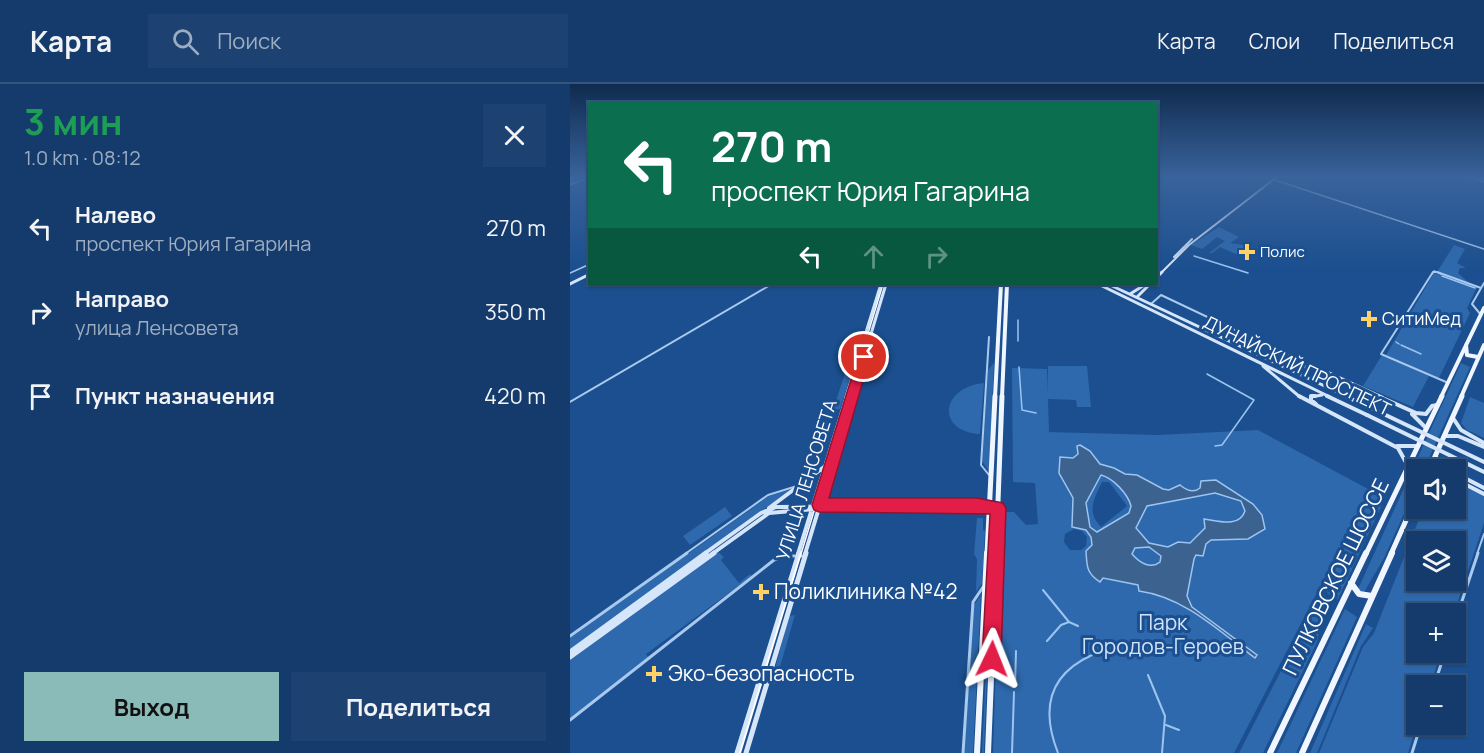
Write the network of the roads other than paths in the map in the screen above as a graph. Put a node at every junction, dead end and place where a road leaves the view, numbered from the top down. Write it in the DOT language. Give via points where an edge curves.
graph roads {
  1 [pos="1235,207"];
  2 [pos="1363,207"];
  3 [pos="1484,249"];
  4 [pos="588,265"];
  5 [pos="570,273"];
  6 [pos="588,274"];
  7 [pos="1158,274"];
  8 [pos="570,283"];
  9 [pos="1484,283"];
  10 [pos="770,285"];
  11 [pos="883,285"];
  12 [pos="883,285"];
  13 [pos="1001,285"];
  14 [pos="1007,285"];
  15 [pos="1100,285"];
  16 [pos="1110,285"];
  17 [pos="1146,285"];
  18 [pos="1147,285"];
  19 [pos="1481,288"];
  20 [pos="1129,293"];
  21 [pos="1138,298"];
  22 [pos="1151,304"];
  23 [pos="1484,308"];
  24 [pos="1481,315"];
  25 [pos="989,337"];
  26 [pos="1466,345"];
  27 [pos="1484,345"];
  28 [pos="1255,354"];
  29 [pos="1244,355"];
  30 [pos="1478,357"];
  31 [pos="997,358"];
  32 [pos="1298,366"];
  33 [pos="987,367"];
  34 [pos="1448,383"];
  35 [pos="1346,396"];
  36 [pos="570,402"];
  37 [pos="1343,403"];
  38 [pos="1437,405"];
  39 [pos="1452,416"];
  40 [pos="1426,428"];
  41 [pos="1443,436"];
  42 [pos="1484,444"];
  43 [pos="1417,446"];
  44 [pos="1435,456"];
  45 [pos="1411,459"];
  46 [pos="1434,459"];
  47 [pos="1438,459"];
  48 [pos="1406,460"];
  49 [pos="1484,462"];
  50 [pos="824,467"];
  51 [pos="831,467"];
  52 [pos="1406,470"];
  53 [pos="1484,472"];
  54 [pos="991,478"];
  55 [pos="1466,480"];
  56 [pos="1466,484"];
  57 [pos="800,486"];
  58 [pos="1483,491"];
  59 [pos="819,507"];
  60 [pos="990,507"];
  61 [pos="812,508"];
  62 [pos="998,508"];
  63 [pos="761,513"];
  64 [pos="1407,519"];
  65 [pos="1484,534"];
  66 [pos="797,556"];
  67 [pos="804,556"];
  68 [pos="986,582"];
  69 [pos="1352,583"];
  70 [pos="1372,596"];
  71 [pos="1461,603"];
  72 [pos="570,636"];
  73 [pos="570,655"];
  74 [pos="570,720"];
  75 [pos="1418,735"];
  76 [pos="737,753"];
  77 [pos="746,753"];
  78 [pos="963,753"];
  79 [pos="977,753"];
  80 [pos="988,753"];
  81 [pos="1270,753"];
  82 [pos="1302,753"];
  83 [pos="1412,753"];
  1 -- 7 [label="main road" via="1187,243"];
  2 -- 3 [label="street"];
  4 -- 5 [label="street"];
  6 -- 8 [label="main road"];
  9 -- 19 [label="street"];
  10 -- 36 [label="street"];
  11 -- 50 [label="main road, УЛИЦА ЛЕНСОВЕТА"];
  12 -- 51 [label="main road, УЛИЦА ЛЕНСОВЕТА"];
  13 -- 31 [label="main road"];
  14 -- 62 [label="main road"];
  15 -- 29 [label="main road, ДУНАЙСКИЙ ПРОСПЕКТ"];
  16 -- 20 [label="main road, ДУНАЙСКИЙ ПРОСПЕКТ"];
  17 -- 20 [label="main road"];
  18 -- 21 [label="main road"];
  19 -- 24 [label="street" via="1472,304"];
  19 -- 34 [label="street" via="1434,271 1381,354"];
  20 -- 21 [label="main road, ДУНАЙСКИЙ ПРОСПЕКТ"];
  21 -- 22 [label="main road, ДУНАЙСКИЙ ПРОСПЕКТ"];
  22 -- 28 [label="main road, ДУНАЙСКИЙ ПРОСПЕКТ"];
  22 -- 32 [label="street" via="1161,295 1298,360"];
  23 -- 24 [label="main road, ПУЛКОВСКОЕ ШОССЕ"];
  24 -- 26 [label="main road, ПУЛКОВСКОЕ ШОССЕ"];
  25 -- 33 [label="street"];
  26 -- 30 [label="main road" via="1467,355"];
  26 -- 34 [label="main road, ПУЛКОВСКОЕ ШОССЕ"];
  27 -- 30 [label="main road"];
  28 -- 32 [label="main road"];
  28 -- 35 [label="main road, ДУНАЙСКИЙ ПРОСПЕКТ"];
  29 -- 37 [label="main road, ДУНАЙСКИЙ ПРОСПЕКТ"];
  29 -- 48 [label="main road" via="1305,401 1398,448"];
  30 -- 39 [label="main road"];
  31 -- 33 [label="street"];
  31 -- 54 [label="main road"];
  32 -- 38 [label="main road" via="1332,374 1416,413 1426,414"];
  33 -- 54 [label="street" via="981,465"];
  34 -- 38 [label="main road, ПУЛКОВСКОЕ ШОССЕ"];
  35 -- 40 [label="main road" via="1326,385 1324,378 1333,377 1413,414"];
  35 -- 49 [label="main road, ДУНАЙСКИЙ ПРОСПЕКТ, bridge"];
  37 -- 43 [label="main road" via="1320,394 1311,397 1316,405 1398,446"];
  37 -- 53 [label="main road, ДУНАЙСКИЙ ПРОСПЕКТ, bridge"];
  38 -- 40 [label="main road, ПУЛКОВСКОЕ ШОССЕ"];
  39 -- 41 [label="main road"];
  39 -- 42 [label="main road" via="1465,433"];
  40 -- 43 [label="main road, ПУЛКОВСКОЕ ШОССЕ"];
  41 -- 42 [label="main road"];
  41 -- 44 [label="main road"];
  43 -- 45 [label="main road, ПУЛКОВСКОЕ ШОССЕ"];
  44 -- 46 [label="main road"];
  44 -- 47 [label="main road"];
  50 -- 51 [label="main road"];
  50 -- 57 [label="main road"];
  50 -- 61 [label="main road, УЛИЦА ЛЕНСОВЕТА"];
  51 -- 59 [label="main road, УЛИЦА ЛЕНСОВЕТА"];
  52 -- 69 [label="main road, ПУЛКОВСКОЕ ШОССЕ"];
  54 -- 60 [label="main road"];
  55 -- 58 [label="main road"];
  56 -- 58 [label="main road"];
  57 -- 63 [label="main road"];
  57 -- 72 [label="street" via="768,495"];
  59 -- 60 [label="main road"];
  59 -- 61 [label="main road"];
  59 -- 67 [label="main road, УЛИЦА ЛЕНСОВЕТА"];
  60 -- 62 [label="main road"];
  60 -- 68 [label="main road"];
  61 -- 63 [label="main road" via="779,506"];
  61 -- 66 [label="main road, УЛИЦА ЛЕНСОВЕТА"];
  61 -- 73 [label="main road" via="764,516"];
  62 -- 80 [label="main road"];
  63 -- 73 [label="main road"];
  64 -- 70 [label="main road, ПУЛКОВСКОЕ ШОССЕ"];
  65 -- 71 [label="street"];
  66 -- 67 [label="street"];
  66 -- 74 [label="street" via="776,558"];
  66 -- 76 [label="main road, УЛИЦА ЛЕНСОВЕТА"];
  67 -- 77 [label="main road, УЛИЦА ЛЕНСОВЕТА"];
  68 -- 78 [label="street" via="973,602"];
  68 -- 79 [label="main road"];
  69 -- 70 [label="main road" via="1357,594"];
  69 -- 81 [label="main road, ПУЛКОВСКОЕ ШОССЕ"];
  70 -- 82 [label="main road, ПУЛКОВСКОЕ ШОССЕ"];
  75 -- 83 [label="street"];
}
